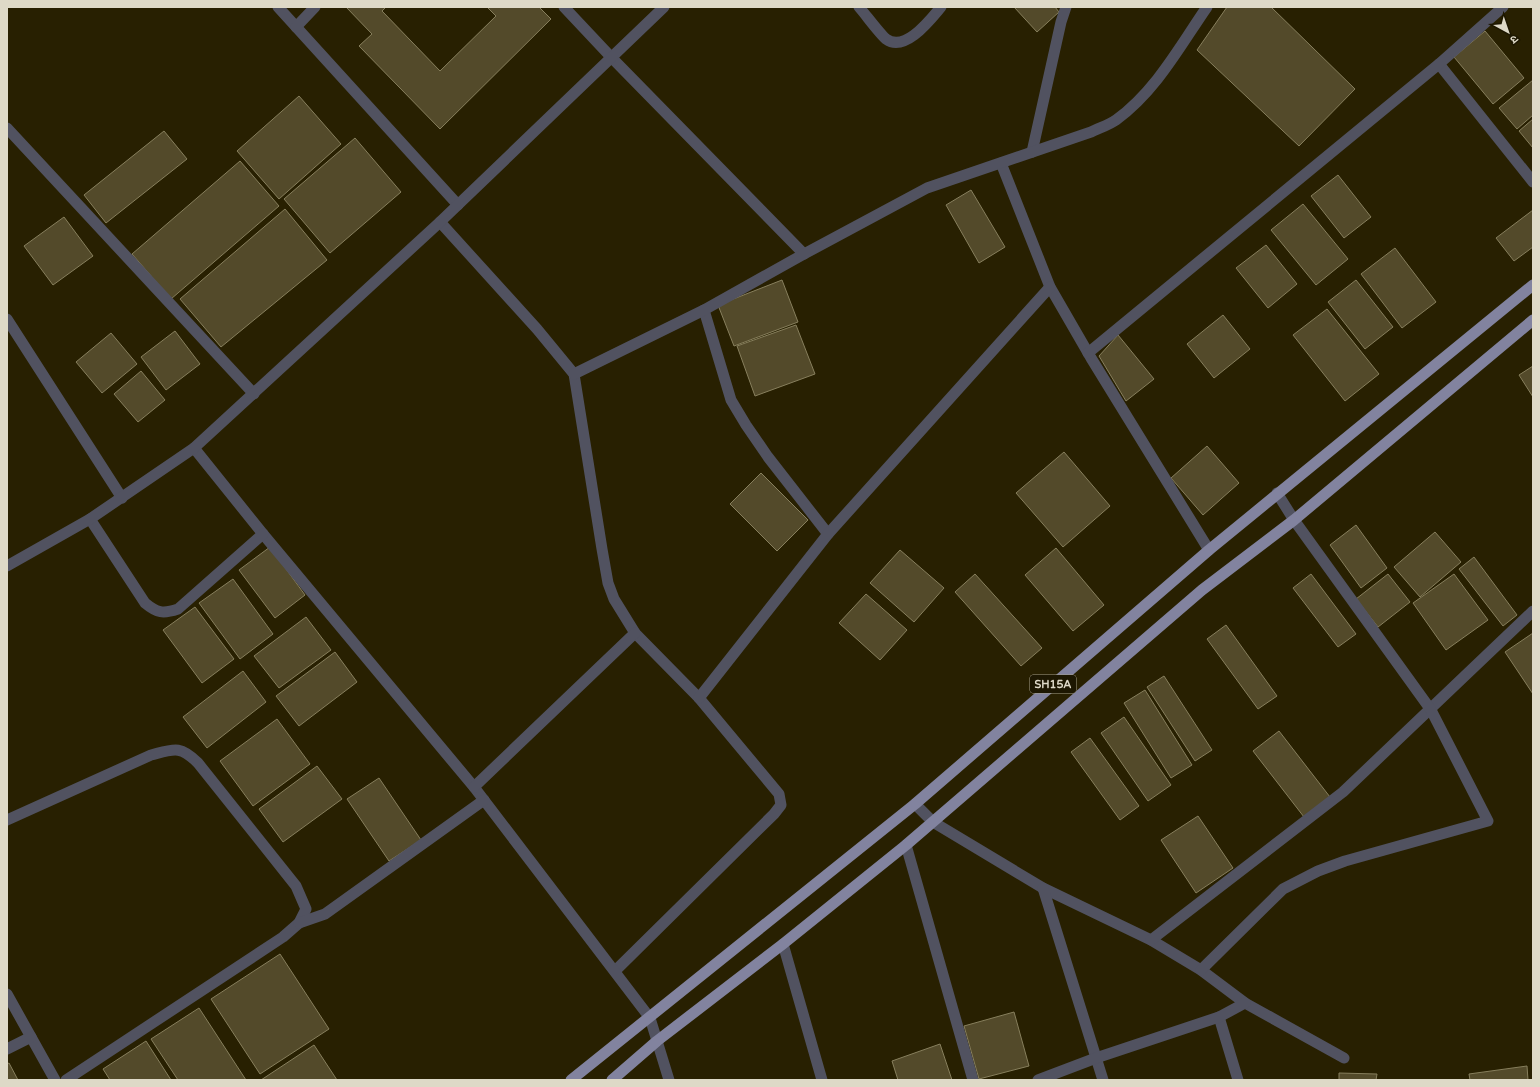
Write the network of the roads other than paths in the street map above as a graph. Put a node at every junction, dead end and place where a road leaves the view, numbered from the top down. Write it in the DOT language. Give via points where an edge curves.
graph roads {
  1 [pos="278,7"];
  2 [pos="315,7"];
  3 [pos="564,7"];
  4 [pos="664,7"];
  5 [pos="859,7"];
  6 [pos="941,7"];
  7 [pos="1066,7"];
  8 [pos="1207,7"];
  9 [pos="1503,7"];
  10 [pos="296,27"];
  11 [pos="611,57"];
  12 [pos="1439,64"];
  13 [pos="7,128"];
  14 [pos="1032,152"];
  15 [pos="1001,163"];
  16 [pos="1533,182"];
  17 [pos="458,205"];
  18 [pos="440,222"];
  19 [pos="804,254"];
  20 [pos="1533,285"];
  21 [pos="1050,287"];
  22 [pos="704,310"];
  23 [pos="7,319"];
  24 [pos="1533,320"];
  25 [pos="1088,353"];
  26 [pos="574,374"];
  27 [pos="254,394"];
  28 [pos="194,448"];
  29 [pos="1277,494"];
  30 [pos="122,498"];
  31 [pos="90,519"];
  32 [pos="1294,520"];
  33 [pos="263,534"];
  34 [pos="828,534"];
  35 [pos="1209,550"];
  36 [pos="7,566"];
  37 [pos="1533,611"];
  38 [pos="635,633"];
  39 [pos="699,698"];
  40 [pos="1430,710"];
  41 [pos="474,788"];
  42 [pos="484,800"];
  43 [pos="915,804"];
  44 [pos="7,820"];
  45 [pos="932,822"];
  46 [pos="906,846"];
  47 [pos="1043,888"];
  48 [pos="299,922"];
  49 [pos="1151,940"];
  50 [pos="783,944"];
  51 [pos="1201,970"];
  52 [pos="615,971"];
  53 [pos="7,994"];
  54 [pos="1245,1003"];
  55 [pos="1219,1017"];
  56 [pos="650,1018"];
  57 [pos="31,1037"];
  58 [pos="657,1041"];
  59 [pos="7,1049"];
  60 [pos="1096,1058"];
  61 [pos="1344,1058"];
  62 [pos="55,1080"];
  63 [pos="66,1080"];
  64 [pos="571,1080"];
  65 [pos="612,1080"];
  66 [pos="669,1080"];
  67 [pos="822,1080"];
  68 [pos="973,1080"];
  69 [pos="1038,1080"];
  70 [pos="1103,1080"];
  71 [pos="1238,1080"];
  1 -- 10 [label="street"];
  2 -- 10 [label="street"];
  3 -- 11 [label="street"];
  4 -- 11 [label="street"];
  5 -- 6 [label="street" via="886,39 897,42 909,39 924,27"];
  7 -- 14 [label="street"];
  8 -- 14 [label="street" via="1158,79 1141,98 1115,120 1091,132"];
  9 -- 12 [label="street"];
  10 -- 17 [label="street"];
  11 -- 17 [label="street"];
  11 -- 19 [label="street"];
  12 -- 16 [label="street"];
  12 -- 25 [label="street"];
  13 -- 27 [label="street"];
  14 -- 15 [label="street"];
  15 -- 19 [label="street" via="927,188"];
  15 -- 21 [label="street"];
  17 -- 18 [label="street"];
  18 -- 26 [label="street" via="537,329"];
  18 -- 27 [label="street"];
  19 -- 22 [label="street"];
  20 -- 29 [label="main road, SH15A"];
  21 -- 25 [label="street"];
  21 -- 34 [label="street"];
  22 -- 26 [label="street"];
  22 -- 34 [label="street" via="731,400 768,457"];
  23 -- 30 [label="street"];
  24 -- 32 [label="main road, SH15A"];
  25 -- 35 [label="street"];
  26 -- 38 [label="street" via="608,583 614,599"];
  27 -- 28 [label="street"];
  28 -- 30 [label="street"];
  28 -- 33 [label="street"];
  29 -- 32 [label="street"];
  29 -- 35 [label="main road, SH15A"];
  30 -- 31 [label="street"];
  31 -- 33 [label="street" via="145,603 154,610 166,612 178,609"];
  31 -- 36 [label="street"];
  32 -- 40 [label="street"];
  32 -- 45 [label="main road, SH15A" via="1202,590"];
  33 -- 41 [label="street"];
  34 -- 39 [label="street"];
  35 -- 43 [label="main road, SH15A"];
  37 -- 40 [label="street"];
  38 -- 39 [label="street"];
  38 -- 41 [label="street"];
  39 -- 52 [label="street" via="780,794 782,805"];
  40 -- 49 [label="street" via="1343,792"];
  40 -- 51 [label="street" via="1488,821 1345,861 1283,889"];
  41 -- 42 [label="street"];
  42 -- 48 [label="street" via="325,914"];
  42 -- 52 [label="street"];
  43 -- 45 [label="street"];
  43 -- 56 [label="main road, SH15A"];
  44 -- 48 [label="street" via="151,755 175,748 189,754 198,763 296,886 306,909"];
  45 -- 46 [label="main road, SH15A"];
  45 -- 47 [label="street"];
  46 -- 50 [label="main road, SH15A"];
  46 -- 68 [label="street"];
  47 -- 49 [label="street"];
  47 -- 60 [label="street"];
  48 -- 63 [label="street" via="283,937"];
  49 -- 51 [label="street"];
  50 -- 58 [label="main road, SH15A"];
  50 -- 67 [label="street"];
  51 -- 54 [label="street"];
  52 -- 56 [label="street"];
  53 -- 57 [label="street"];
  54 -- 55 [label="street"];
  54 -- 61 [label="street"];
  55 -- 60 [label="street"];
  55 -- 71 [label="street"];
  56 -- 58 [label="street"];
  56 -- 64 [label="main road, SH15A"];
  57 -- 59 [label="street"];
  57 -- 62 [label="street"];
  58 -- 65 [label="main road, SH15A"];
  58 -- 66 [label="street"];
  60 -- 69 [label="street"];
  60 -- 70 [label="street"];
}
